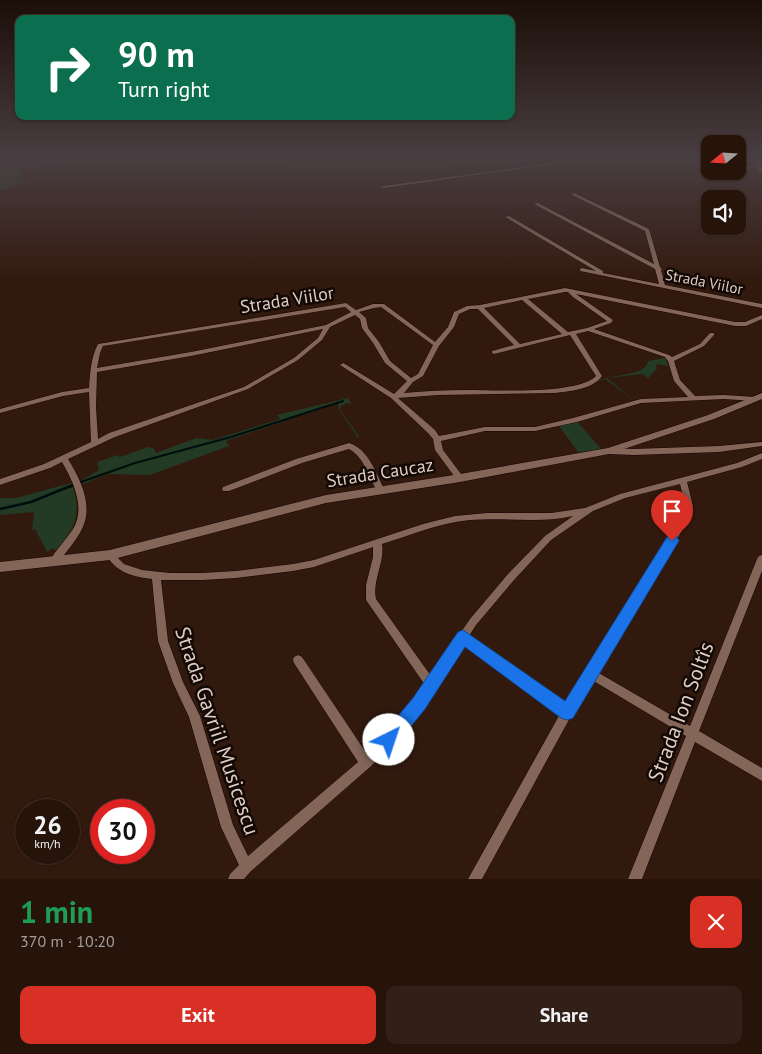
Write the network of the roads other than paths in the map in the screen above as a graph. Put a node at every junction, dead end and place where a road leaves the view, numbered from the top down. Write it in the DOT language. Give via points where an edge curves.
graph roads {
  1 [pos="586,200"];
  2 [pos="536,204"];
  3 [pos="507,217"];
  4 [pos="659,269"];
  5 [pos="582,270"];
  6 [pos="609,277"];
  7 [pos="663,287"];
  8 [pos="570,291"];
  9 [pos="523,298"];
  10 [pos="762,306"];
  11 [pos="480,307"];
  12 [pos="355,312"];
  13 [pos="762,317"];
  14 [pos="328,326"];
  15 [pos="590,329"];
  16 [pos="569,334"];
  17 [pos="712,334"];
  18 [pos="436,345"];
  19 [pos="518,346"];
  20 [pos="494,352"];
  21 [pos="671,360"];
  22 [pos="343,365"];
  23 [pos="95,370"];
  24 [pos="411,381"];
  25 [pos="94,389"];
  26 [pos="395,396"];
  27 [pos="758,397"];
  28 [pos="693,398"];
  29 [pos="0,411"];
  30 [pos="437,439"];
  31 [pos="95,442"];
  32 [pos="762,444"];
  33 [pos="609,451"];
  34 [pos="762,456"];
  35 [pos="64,458"];
  36 [pos="460,478"];
  37 [pos="683,481"];
  38 [pos="0,482"];
  39 [pos="226,489"];
  40 [pos="380,489"];
  41 [pos="590,509"];
  42 [pos="376,542"];
  43 [pos="110,556"];
  44 [pos="762,559"];
  45 [pos="54,561"];
  46 [pos="0,567"];
  47 [pos="156,577"];
  48 [pos="463,637"];
  49 [pos="298,660"];
  50 [pos="592,674"];
  51 [pos="431,685"];
  52 [pos="567,712"];
  53 [pos="694,734"];
  54 [pos="366,763"];
  55 [pos="762,775"];
  56 [pos="246,866"];
  57 [pos="235,879"];
  58 [pos="475,879"];
  59 [pos="635,879"];
  1 -- 4 [label="street" via="647,230"];
  2 -- 4 [label="street"];
  3 -- 6 [label="street"];
  4 -- 7 [label="street"];
  5 -- 6 [label="street, Strada Viilor"];
  6 -- 7 [label="street, Strada Viilor"];
  7 -- 10 [label="street, Strada Viilor"];
  8 -- 9 [label="street"];
  8 -- 13 [label="street" via="735,324 746,324"];
  8 -- 15 [label="street" via="611,321"];
  9 -- 11 [label="street"];
  9 -- 16 [label="street"];
  11 -- 18 [label="street" via="469,307 454,315 450,327"];
  11 -- 19 [label="street"];
  12 -- 14 [label="street, Strada Viilor"];
  12 -- 18 [label="street" via="382,305"];
  12 -- 23 [label="street, Strada Viilor" via="346,305 335,306 100,345 95,355"];
  12 -- 24 [label="street" via="363,318 365,328 387,362"];
  14 -- 23 [label="street, Strada Viilor"];
  14 -- 31 [label="street" via="320,339 296,358 246,388"];
  15 -- 16 [label="street"];
  15 -- 21 [label="street"];
  16 -- 19 [label="street"];
  16 -- 26 [label="street" via="598,373 598,378 563,390"];
  17 -- 21 [label="street" via="702,345"];
  18 -- 24 [label="street" via="421,375"];
  19 -- 20 [label="street"];
  21 -- 28 [label="street" via="676,381"];
  22 -- 26 [label="street"];
  23 -- 25 [label="street, Strada Viilor"];
  24 -- 26 [label="street"];
  25 -- 29 [label="street"];
  25 -- 31 [label="street, Strada Viilor" via="92,420"];
  26 -- 30 [label="street"];
  27 -- 28 [label="street"];
  27 -- 33 [label="street, Strada Caucaz" via="711,417"];
  28 -- 30 [label="street" via="641,401 535,430 480,430"];
  30 -- 36 [label="street" via="439,450"];
  31 -- 35 [label="street"];
  32 -- 33 [label="street" via="719,449"];
  33 -- 36 [label="street, Strada Caucaz"];
  34 -- 37 [label="street"];
  35 -- 38 [label="street"];
  35 -- 45 [label="street" via="76,483 82,506 81,522"];
  36 -- 40 [label="street, Strada Caucaz"];
  37 -- 41 [label="street" via="623,496"];
  37 -- 50 [label="street" via="689,506 684,519"];
  39 -- 40 [label="street" via="349,446 357,450"];
  40 -- 43 [label="street, Strada Caucaz" via="300,504"];
  41 -- 42 [label="street" via="555,517 454,519"];
  41 -- 48 [label="street" via="542,545 511,576"];
  42 -- 47 [label="street" via="311,564 254,574"];
  42 -- 51 [label="street" via="379,560 370,588 371,600"];
  43 -- 45 [label="street, Strada Caucaz"];
  43 -- 47 [label="street" via="119,568"];
  44 -- 53 [label="street, Strada Ion Soltîs"];
  45 -- 46 [label="street, Strada Caucaz"];
  47 -- 56 [label="street, Strada Gavriil Musicescu" via="163,640 194,716 227,827"];
  48 -- 51 [label="street"];
  48 -- 52 [label="street"];
  49 -- 54 [label="street"];
  50 -- 52 [label="street"];
  50 -- 53 [label="street"];
  51 -- 54 [label="street" via="403,725"];
  52 -- 58 [label="street"];
  53 -- 55 [label="street"];
  53 -- 59 [label="street, Strada Ion Soltîs"];
  54 -- 56 [label="street"];
  56 -- 57 [label="street"];
}
